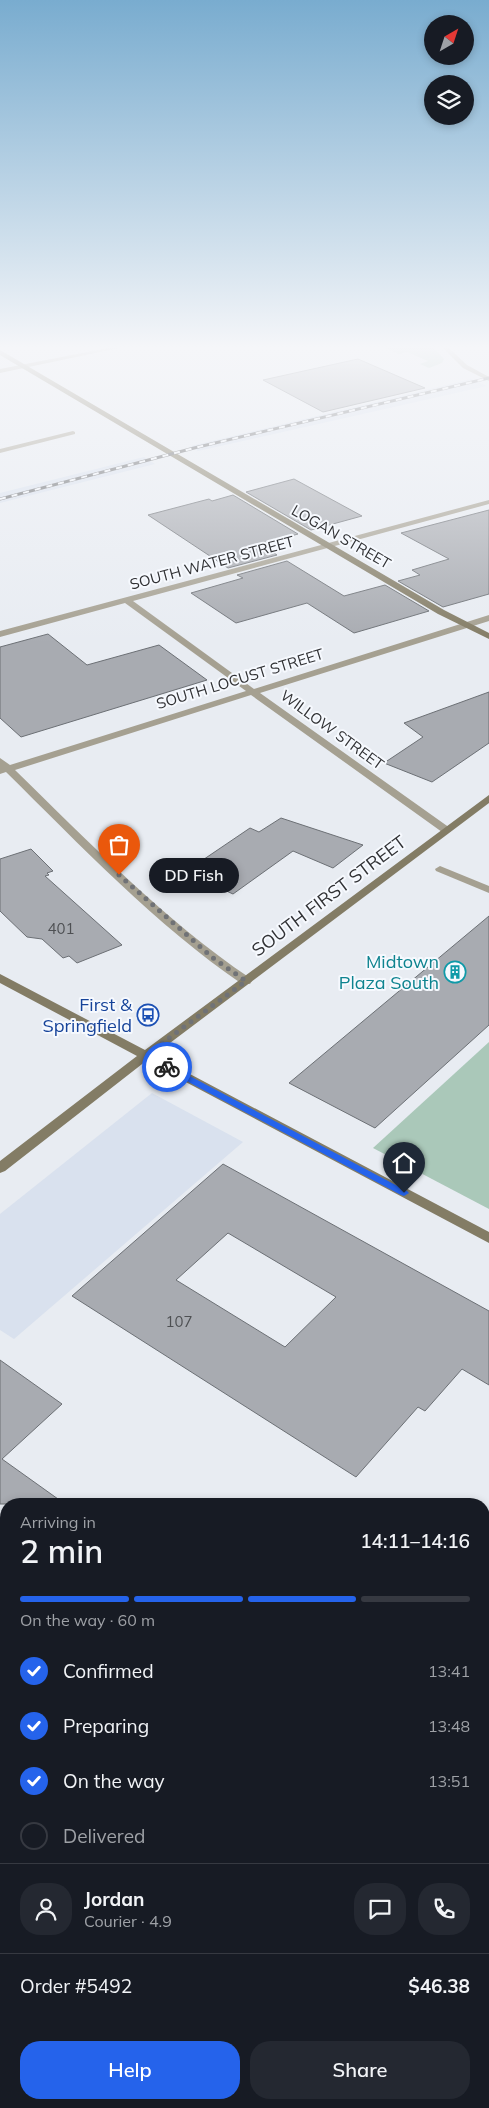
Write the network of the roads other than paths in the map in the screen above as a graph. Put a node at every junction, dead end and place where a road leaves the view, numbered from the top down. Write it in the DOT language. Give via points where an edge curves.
graph roads {
  1 [pos="19,446"];
  2 [pos="158,446"];
  3 [pos="0,451"];
  4 [pos="489,502"];
  5 [pos="330,545"];
  6 [pos="128,600"];
  7 [pos="489,618"];
  8 [pos="466,625"];
  9 [pos="0,634"];
  10 [pos="489,636"];
  11 [pos="251,691"];
  12 [pos="2,767"];
  13 [pos="489,798"];
  14 [pos="446,830"];
  15 [pos="440,870"];
  16 [pos="489,890"];
  17 [pos="0,978"];
  18 [pos="246,981"];
  19 [pos="146,1055"];
  20 [pos="0,1168"];
  21 [pos="489,1238"];
  1 -- 3 [label="street"];
  2 -- 5 [label="street, LOGAN STREET"];
  4 -- 5 [label="street, SOUTH WATER STREET"];
  5 -- 6 [label="street, SOUTH WATER STREET"];
  5 -- 8 [label="street, LOGAN STREET"];
  6 -- 9 [label="street, SOUTH WATER STREET"];
  6 -- 11 [label="street, WILLOW STREET"];
  7 -- 8 [label="street, SOUTH LOCUST STREET"];
  8 -- 10 [label="street, LOGAN STREET"];
  8 -- 11 [label="street, SOUTH LOCUST STREET"];
  11 -- 12 [label="street, SOUTH LOCUST STREET"];
  11 -- 14 [label="street, WILLOW STREET"];
  12 -- 18 [label="street" via="176,926 221,965"];
  13 -- 14 [label="street, SOUTH FIRST STREET"];
  14 -- 18 [label="street, SOUTH FIRST STREET"];
  15 -- 16 [label="street"];
  17 -- 19 [label="street"];
  18 -- 19 [label="street, SOUTH FIRST STREET"];
  19 -- 20 [label="street, SOUTH FIRST STREET"];
  19 -- 21 [label="street"];
}
